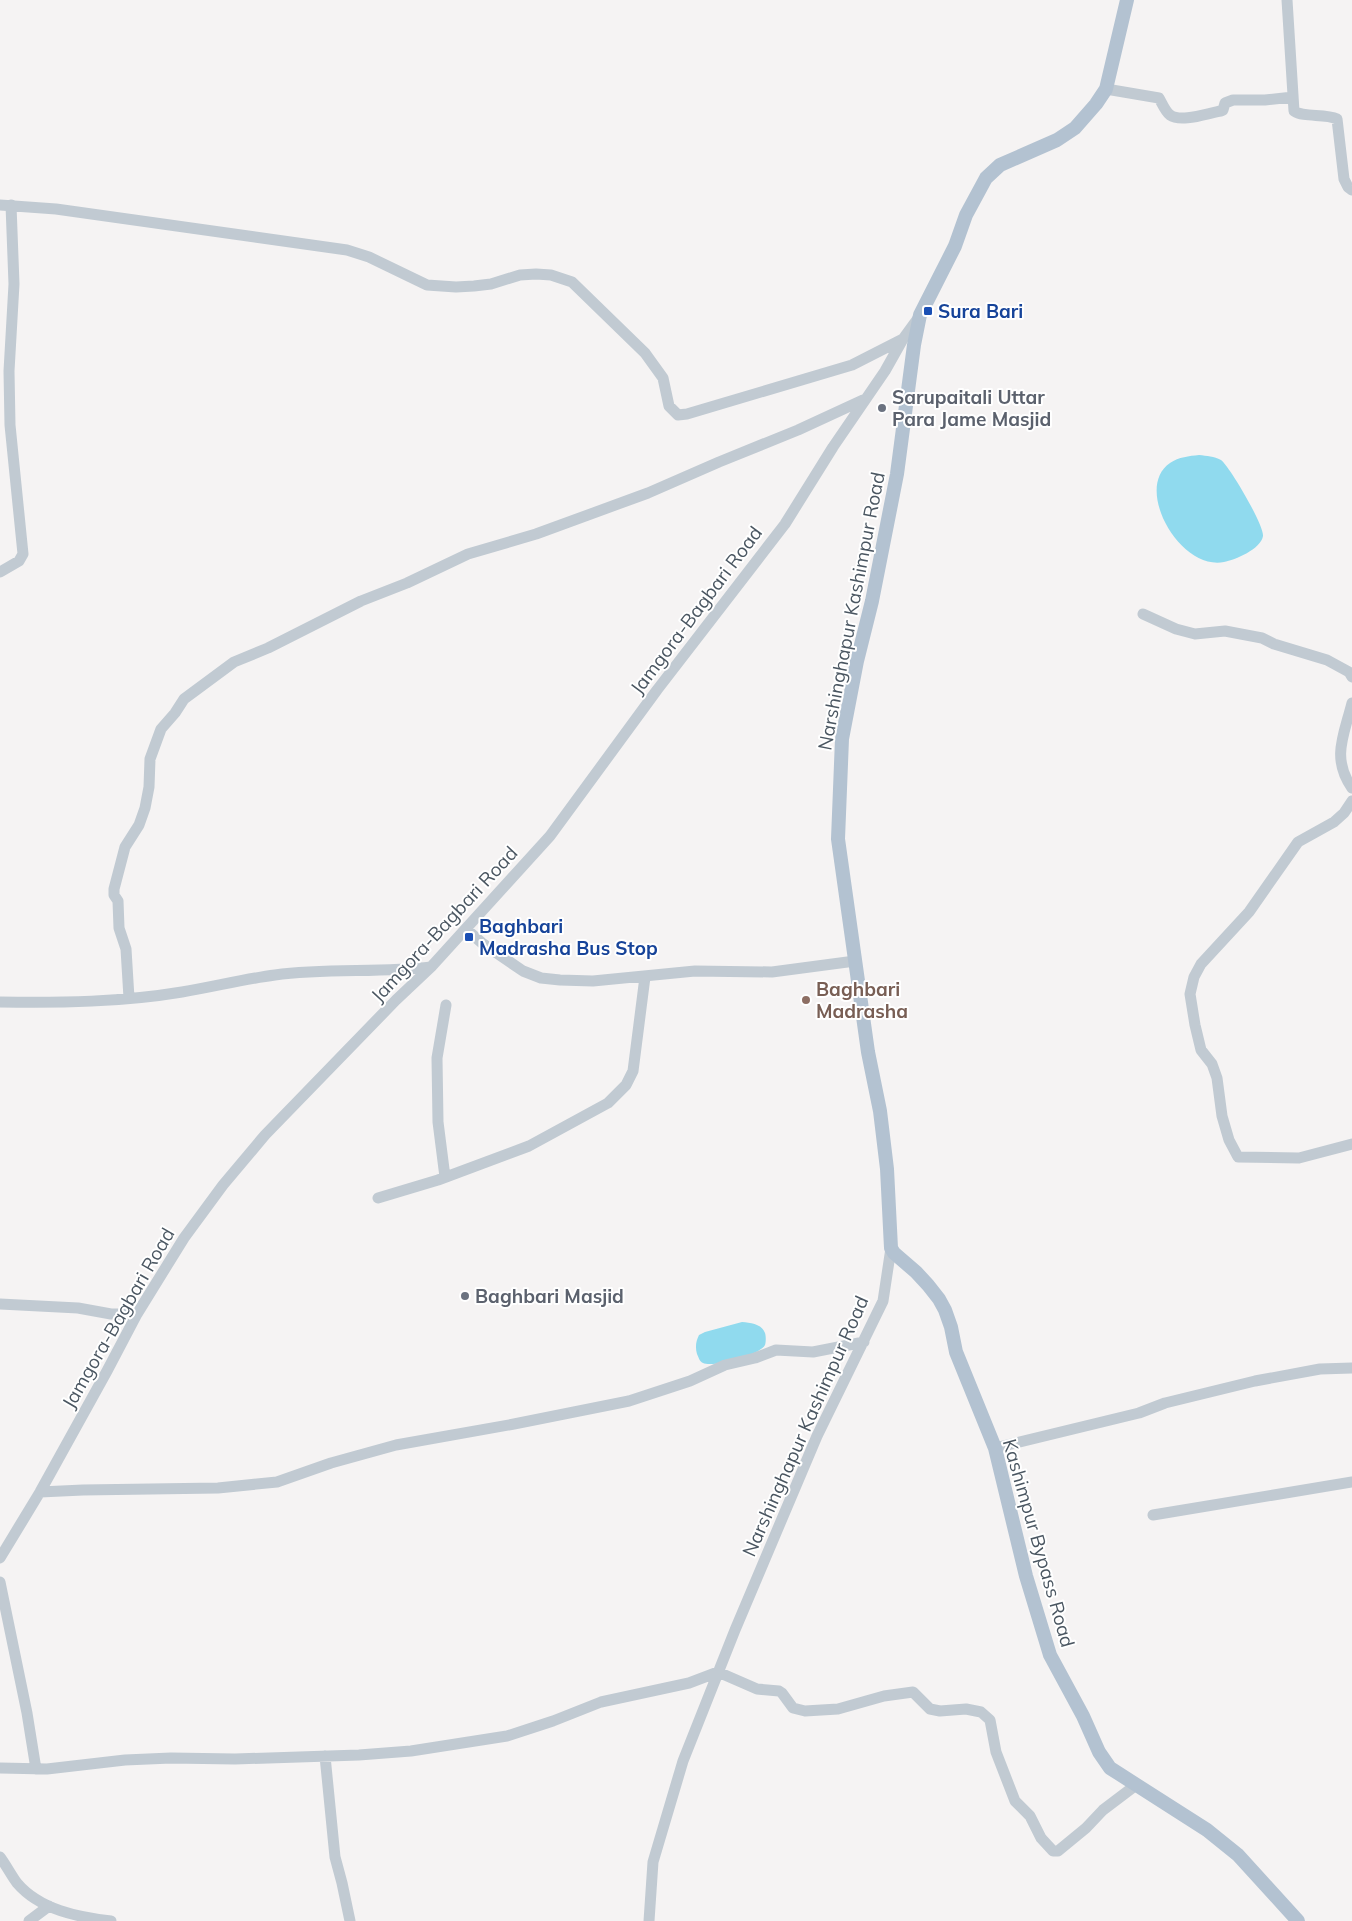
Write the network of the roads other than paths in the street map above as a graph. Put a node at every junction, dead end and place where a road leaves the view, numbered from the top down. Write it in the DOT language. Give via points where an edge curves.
graph roads {
  1 [pos="1127,0"];
  2 [pos="1287,0"];
  3 [pos="1106,89"];
  4 [pos="1293,97"];
  5 [pos="1352,190"];
  6 [pos="5,205"];
  7 [pos="920,315"];
  8 [pos="903,339"];
  9 [pos="865,399"];
  10 [pos="0,572"];
  11 [pos="1143,614"];
  12 [pos="1352,677"];
  13 [pos="1352,703"];
  14 [pos="1352,788"];
  15 [pos="1352,801"];
  16 [pos="466,929"];
  17 [pos="854,960"];
  18 [pos="431,967"];
  19 [pos="645,977"];
  20 [pos="129,998"];
  21 [pos="0,1002"];
  22 [pos="446,1005"];
  23 [pos="1352,1144"];
  24 [pos="445,1177"];
  25 [pos="378,1198"];
  26 [pos="891,1248"];
  27 [pos="0,1304"];
  28 [pos="137,1314"];
  29 [pos="864,1342"];
  30 [pos="1352,1368"];
  31 [pos="994,1448"];
  32 [pos="1352,1482"];
  33 [pos="40,1492"];
  34 [pos="1152,1515"];
  35 [pos="0,1558"];
  36 [pos="0,1582"];
  37 [pos="718,1672"];
  38 [pos="325,1756"];
  39 [pos="0,1768"];
  40 [pos="36,1769"];
  41 [pos="1136,1785"];
  42 [pos="0,1857"];
  43 [pos="49,1906"];
  44 [pos="29,1921"];
  45 [pos="111,1921"];
  46 [pos="350,1921"];
  47 [pos="649,1921"];
  48 [pos="1298,1921"];
  1 -- 3 [label="main road, Narshinghapur Kashimpur Road"];
  2 -- 4 [label="street"];
  3 -- 4 [label="street" via="1159,98 1169,114 1176,117 1221,111 1226,102"];
  3 -- 7 [label="main road, Narshinghapur Kashimpur Road" via="1075,128 1057,140 1000,165 986,178"];
  4 -- 5 [label="street" via="1296,113 1337,118 1344,179"];
  6 -- 8 [label="street" via="56,208 347,250 427,285 465,287 491,284 520,275 550,275 572,282 645,354 663,378 669,406 678,414 852,365"];
  6 -- 10 [label="street" via="14,284 9,371 10,425 23,554 19,561"];
  7 -- 8 [label="street, Jamgora-Bagbari Road"];
  7 -- 17 [label="main road, Narshinghapur Kashimpur Road" via="897,474 842,739 838,839"];
  8 -- 9 [label="street, Jamgora-Bagbari Road"];
  9 -- 16 [label="street, Jamgora-Bagbari Road" via="785,524 550,836"];
  9 -- 20 [label="street" via="648,493 536,534 468,554 361,601 234,662 184,699 161,729 150,759 145,808 126,847 114,889 119,928 126,949"];
  11 -- 12 [label="street" via="1196,634 1225,630 1262,638 1327,660"];
  13 -- 14 [label="street" via="1340,760 1343,776"];
  15 -- 23 [label="street" via="1334,822 1298,842 1249,912 1201,964 1190,994 1201,1050 1212,1064 1217,1078 1222,1116 1238,1157 1299,1158"];
  16 -- 18 [label="street, Jamgora-Bagbari Road"];
  16 -- 19 [label="street" via="516,967 541,978 593,981"];
  17 -- 19 [label="street" via="772,972 695,971"];
  17 -- 26 [label="main road, Narshinghapur Kashimpur Road" via="881,1120"];
  18 -- 20 [label="street" via="274,975"];
  18 -- 28 [label="street, Jamgora-Bagbari Road" via="265,1136 229,1178 184,1238"];
  19 -- 24 [label="street" via="634,1070 620,1092 608,1103 528,1146"];
  20 -- 21 [label="street" via="87,1002"];
  22 -- 24 [label="street" via="437,1058 438,1122"];
  24 -- 25 [label="street"];
  26 -- 29 [label="street, Narshinghapur Kashimpur Road" via="883,1301"];
  26 -- 31 [label="main road, Kashimpur Bypass Road" via="928,1285 945,1310 956,1352"];
  27 -- 28 [label="street"];
  28 -- 33 [label="street, Jamgora-Bagbari Road"];
  29 -- 33 [label="street" via="813,1352 776,1350 725,1365 690,1381 629,1401 396,1445 277,1482 213,1488"];
  29 -- 37 [label="street, Narshinghapur Kashimpur Road" via="817,1436"];
  30 -- 31 [label="street" via="1320,1369 1255,1381"];
  31 -- 41 [label="main road, Kashimpur Bypass Road" via="1026,1576 1050,1655 1099,1752 1110,1768"];
  32 -- 34 [label="street"];
  33 -- 35 [label="street, Jamgora-Bagbari Road"];
  36 -- 40 [label="street"];
  37 -- 38 [label="street" via="689,1683 600,1702 507,1736 411,1751"];
  37 -- 41 [label="street" via="757,1689 779,1691 789,1705 798,1710 838,1710 884,1696 913,1692 930,1710 981,1712 990,1720 996,1752 1015,1801 1030,1816 1041,1838 1053,1851 1058,1851"];
  37 -- 47 [label="street, Narshinghapur Kashimpur Road" via="683,1761 662,1828 653,1862"];
  38 -- 40 [label="street" via="235,1760 162,1758"];
  38 -- 46 [label="street" via="335,1857"];
  39 -- 40 [label="street"];
  41 -- 48 [label="main road, Kashimpur Bypass Road" via="1207,1830 1238,1855"];
  42 -- 43 [label="street" via="17,1883 32,1897"];
  43 -- 44 [label="street"];
  43 -- 45 [label="street" via="79,1917"];
}
